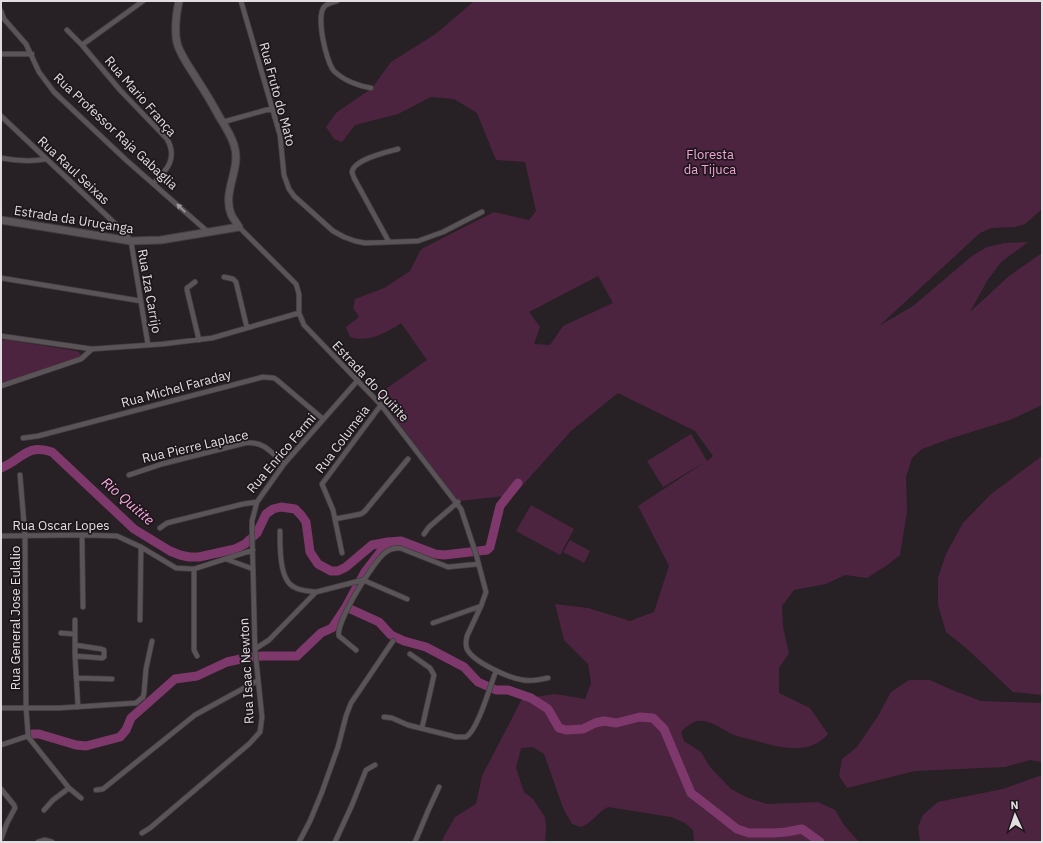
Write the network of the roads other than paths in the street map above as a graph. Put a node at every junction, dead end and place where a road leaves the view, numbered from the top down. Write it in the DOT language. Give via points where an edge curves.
graph roads {
  1 [pos="143,1"];
  2 [pos="179,1"];
  3 [pos="241,1"];
  4 [pos="337,1"];
  5 [pos="1,11"];
  6 [pos="3,19"];
  7 [pos="67,30"];
  8 [pos="82,45"];
  9 [pos="1,54"];
  10 [pos="32,54"];
  11 [pos="371,88"];
  12 [pos="273,108"];
  13 [pos="1,116"];
  14 [pos="223,122"];
  15 [pos="398,149"];
  16 [pos="1,158"];
  17 [pos="46,159"];
  18 [pos="154,183"];
  19 [pos="482,212"];
  20 [pos="1,220"];
  21 [pos="239,227"];
  22 [pos="209,232"];
  23 [pos="130,241"];
  24 [pos="389,242"];
  25 [pos="224,277"];
  26 [pos="1,278"];
  27 [pos="195,282"];
  28 [pos="141,301"];
  29 [pos="299,313"];
  30 [pos="247,328"];
  31 [pos="1,336"];
  32 [pos="199,340"];
  33 [pos="148,345"];
  34 [pos="92,349"];
  35 [pos="358,380"];
  36 [pos="1,386"];
  37 [pos="381,405"];
  38 [pos="323,419"];
  39 [pos="23,438"];
  40 [pos="408,459"];
  41 [pos="284,464"];
  42 [pos="129,474"];
  43 [pos="20,475"];
  44 [pos="257,502"];
  45 [pos="458,502"];
  46 [pos="335,519"];
  47 [pos="160,528"];
  48 [pos="280,531"];
  49 [pos="424,534"];
  50 [pos="25,535"];
  51 [pos="82,535"];
  52 [pos="1,536"];
  53 [pos="141,547"];
  54 [pos="253,548"];
  55 [pos="342,553"];
  56 [pos="226,559"];
  57 [pos="478,564"];
  58 [pos="194,569"];
  59 [pos="253,569"];
  60 [pos="362,581"];
  61 [pos="316,592"];
  62 [pos="407,599"];
  63 [pos="481,606"];
  64 [pos="83,607"];
  65 [pos="75,620"];
  66 [pos="140,620"];
  67 [pos="433,624"];
  68 [pos="61,633"];
  69 [pos="74,634"];
  70 [pos="152,641"];
  71 [pos="393,641"];
  72 [pos="75,645"];
  73 [pos="356,650"];
  74 [pos="255,651"];
  75 [pos="410,654"];
  76 [pos="75,656"];
  77 [pos="197,656"];
  78 [pos="496,671"];
  79 [pos="76,678"];
  80 [pos="548,678"];
  81 [pos="112,679"];
  82 [pos="257,681"];
  83 [pos="78,707"];
  84 [pos="1,708"];
  85 [pos="26,708"];
  86 [pos="384,717"];
  87 [pos="422,728"];
  88 [pos="28,736"];
  89 [pos="1,745"];
  90 [pos="375,765"];
  91 [pos="69,788"];
  92 [pos="439,788"];
  93 [pos="1,789"];
  94 [pos="96,790"];
  95 [pos="82,798"];
  96 [pos="44,810"];
  97 [pos="1,821"];
  98 [pos="7,823"];
  99 [pos="142,833"];
  100 [pos="1,839"];
  101 [pos="38,842"];
  102 [pos="52,842"];
  103 [pos="299,842"];
  104 [pos="335,842"];
  105 [pos="415,842"];
  1 -- 8 [label="street"];
  2 -- 14 [label="street" via="175,24 178,45 183,58"];
  3 -- 12 [label="street, Rua Fruto do Mato"];
  4 -- 11 [label="street" via="322,10 326,56 331,66 342,77"];
  5 -- 6 [label="street, Rua Professor Raja Gabaglia"];
  6 -- 10 [label="street, Rua Professor Raja Gabaglia"];
  7 -- 8 [label="street, Rua Mario França"];
  8 -- 18 [label="street, Rua Mario França" via="171,146 168,168"];
  9 -- 10 [label="street"];
  10 -- 18 [label="street, Rua Professor Raja Gabaglia" via="39,72 54,92"];
  12 -- 14 [label="street"];
  12 -- 24 [label="street, Rua Fruto do Mato" via="280,135 284,176 294,196 333,231 344,237 365,243"];
  13 -- 17 [label="street, Rua Raul Seixas"];
  14 -- 21 [label="street" via="236,150 229,204 231,215"];
  15 -- 24 [label="street" via="359,162 352,172"];
  16 -- 17 [label="street" via="24,162"];
  17 -- 23 [label="street, Rua Raul Seixas" via="124,232"];
  22 -- 18 [label="street, Rua Professor Raja Gabaglia, one-way"];
  19 -- 24 [label="street, Rua Fruto do Mato" via="428,238"];
  20 -- 23 [label="street, Estrada da Uruçanga"];
  21 -- 22 [label="street, Estrada da Uruçanga"];
  21 -- 29 [label="street, Estrada do Quitite" via="296,284"];
  22 -- 23 [label="street, Estrada da Uruçanga" via="161,240"];
  23 -- 28 [label="street, Rua Iza Carrijo"];
  25 -- 30 [label="street" via="236,282"];
  26 -- 28 [label="street"];
  27 -- 32 [label="street" via="187,290"];
  28 -- 33 [label="street, Rua Iza Carrijo"];
  29 -- 30 [label="street"];
  29 -- 35 [label="street, Estrada do Quitite" via="304,325"];
  30 -- 32 [label="street"];
  31 -- 34 [label="street"];
  32 -- 33 [label="street"];
  33 -- 34 [label="street"];
  34 -- 36 [label="street" via="81,359"];
  35 -- 37 [label="street, Estrada do Quitite"];
  35 -- 38 [label="street, Rua Enrico Fermi"];
  37 -- 45 [label="street, Estrada do Quitite"];
  37 -- 46 [label="street, Rua Columeia" via="323,482"];
  38 -- 39 [label="street, Rua Michel Faraday" via="277,380 263,377"];
  38 -- 41 [label="street, Rua Enrico Fermi"];
  40 -- 46 [label="street" via="366,511"];
  41 -- 42 [label="street, Rua Pierre Laplace" via="263,446 254,442"];
  41 -- 44 [label="street, Rua Enrico Fermi"];
  43 -- 50 [label="street, Rua General Jose Eulalio"];
  44 -- 47 [label="street, Rua Enrico Fermi" via="167,523"];
  44 -- 54 [label="street, Rua Isaac Newton" via="252,521"];
  45 -- 49 [label="street" via="429,526"];
  45 -- 57 [label="street, Estrada do Quitite"];
  46 -- 55 [label="street"];
  48 -- 61 [label="street" via="284,577 294,588"];
  50 -- 51 [label="street, Rua Oscar Lopes"];
  50 -- 52 [label="street, Rua Oscar Lopes"];
  50 -- 85 [label="street, Rua General Jose Eulalio"];
  51 -- 53 [label="street, Rua Oscar Lopes" via="117,536"];
  51 -- 64 [label="street"];
  53 -- 58 [label="street, Rua Oscar Lopes" via="176,568"];
  53 -- 66 [label="street"];
  54 -- 56 [label="street, Rua Oscar Lopes"];
  54 -- 59 [label="street, Rua Isaac Newton"];
  56 -- 58 [label="street, Rua Oscar Lopes"];
  56 -- 59 [label="street"];
  57 -- 60 [label="street" via="448,567 397,548 384,553"];
  57 -- 63 [label="street, Estrada do Quitite" via="486,592"];
  58 -- 77 [label="street" via="194,650"];
  59 -- 74 [label="street, Rua Isaac Newton"];
  60 -- 61 [label="street"];
  60 -- 62 [label="street"];
  60 -- 73 [label="street" via="338,632 339,636"];
  61 -- 74 [label="street"];
  63 -- 67 [label="street"];
  63 -- 78 [label="street, Estrada do Quitite" via="467,636 466,646 468,651"];
  65 -- 69 [label="street"];
  68 -- 69 [label="street"];
  69 -- 72 [label="street"];
  70 -- 83 [label="street" via="144,693 139,701 134,704"];
  71 -- 103 [label="street" via="351,703 322,792"];
  72 -- 76 [label="street"];
  72 -- 76 [label="street" via="104,650 104,655 103,658"];
  74 -- 82 [label="street, Rua Isaac Newton"];
  75 -- 87 [label="street" via="430,668 434,675"];
  76 -- 79 [label="street"];
  78 -- 80 [label="street, Estrada do Quitite" via="524,681"];
  78 -- 87 [label="street" via="471,732 466,737 456,737"];
  79 -- 81 [label="street"];
  79 -- 83 [label="street"];
  82 -- 94 [label="street" via="195,715 103,789"];
  82 -- 99 [label="street, Rua Isaac Newton" via="262,717 260,732 200,786"];
  83 -- 85 [label="street"];
  84 -- 85 [label="street"];
  85 -- 88 [label="street, Rua General Jose Eulalio"];
  86 -- 87 [label="street"];
  88 -- 89 [label="street"];
  88 -- 91 [label="street"];
  90 -- 104 [label="street" via="366,770"];
  91 -- 95 [label="street"];
  91 -- 96 [label="street"];
  92 -- 105 [label="street"];
  93 -- 98 [label="street" via="15,808"];
  97 -- 98 [label="street"];
  98 -- 100 [label="street"];
  101 -- 102 [label="street"];
}
